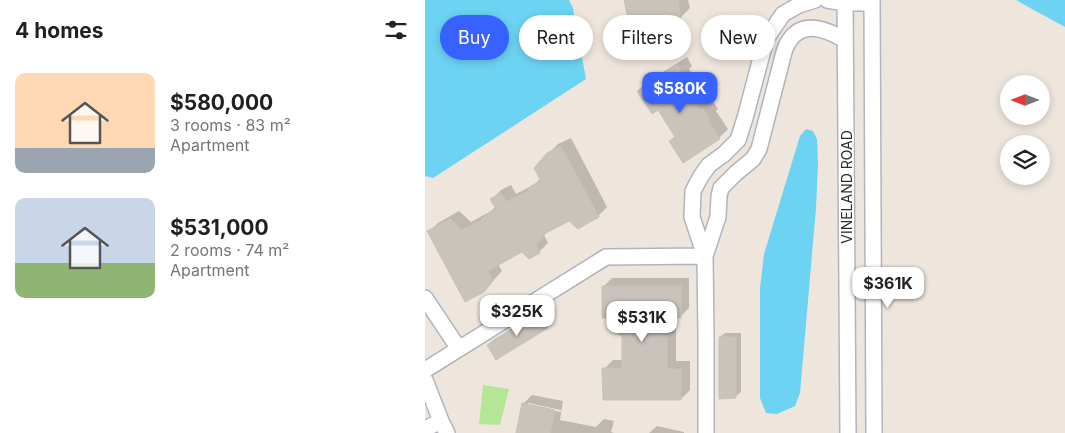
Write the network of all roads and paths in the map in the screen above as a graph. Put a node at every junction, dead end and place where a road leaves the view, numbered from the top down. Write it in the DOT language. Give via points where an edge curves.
graph roads {
  1 [pos="815,0"];
  2 [pos="827,0"];
  3 [pos="845,2"];
  4 [pos="873,2"];
  5 [pos="845,40"];
  6 [pos="745,118"];
  7 [pos="766,123"];
  8 [pos="724,154"];
  9 [pos="741,169"];
  10 [pos="705,256"];
  11 [pos="425,298"];
  12 [pos="459,349"];
  13 [pos="425,370"];
  14 [pos="425,380"];
  15 [pos="444,427"];
  16 [pos="425,429"];
  17 [pos="706,433"];
  18 [pos="847,433"];
  19 [pos="873,433"];
  1 -- 6 [label="street" via="783,14 766,39"];
  2 -- 3 [label="street"];
  3 -- 4 [label="street"];
  3 -- 5 [label="street, VINELAND ROAD"];
  4 -- 19 [label="street, VINELAND ROAD"];
  5 -- 7 [label="street" via="826,30 807,28 789,40"];
  5 -- 18 [label="street, VINELAND ROAD"];
  6 -- 7 [label="street"];
  6 -- 8 [label="street" via="738,140"];
  7 -- 9 [label="street" via="759,149"];
  8 -- 9 [label="street"];
  8 -- 10 [label="street" via="709,165 693,191 692,217"];
  9 -- 10 [label="street" via="721,188 718,217"];
  10 -- 12 [label="street" via="606,257"];
  10 -- 17 [label="street"];
  11 -- 12 [label="street"];
  12 -- 13 [label="street"];
  14 -- 15 [label="street"];
  15 -- 16 [label="street"];
}
